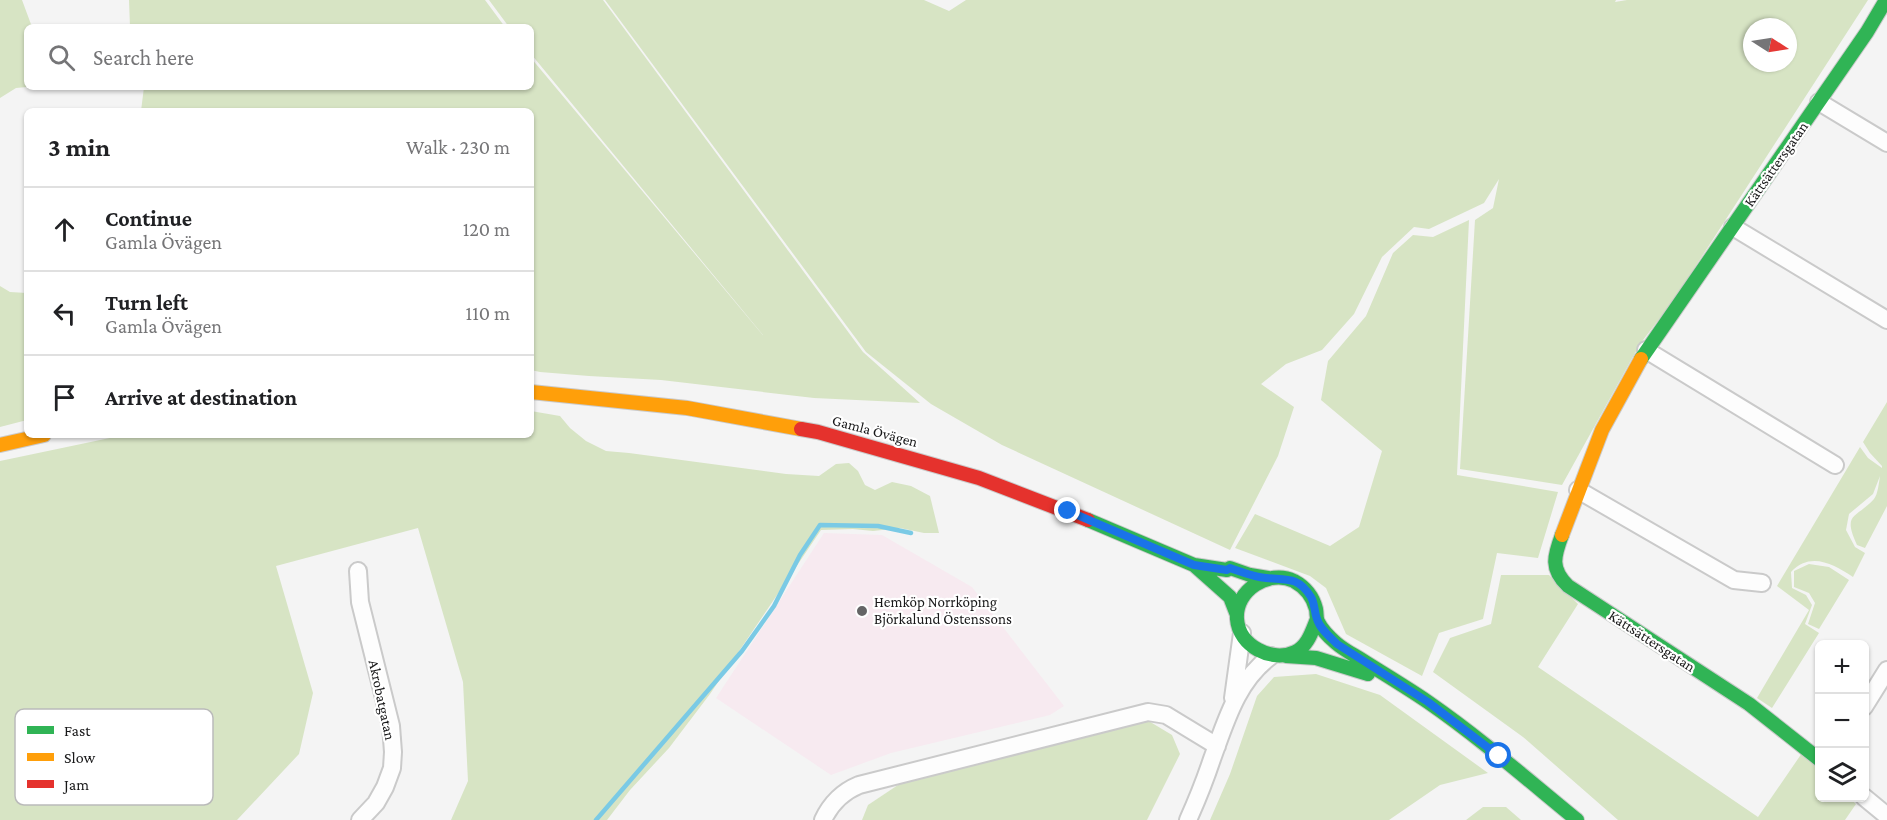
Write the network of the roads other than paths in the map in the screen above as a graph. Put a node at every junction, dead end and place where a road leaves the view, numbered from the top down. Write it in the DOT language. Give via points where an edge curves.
graph roads {
  1 [pos="1886,0"];
  2 [pos="1819,102"];
  3 [pos="1887,143"];
  4 [pos="1732,226"];
  5 [pos="1887,320"];
  6 [pos="1647,350"];
  7 [pos="534,392"];
  8 [pos="31,438"];
  9 [pos="0,445"];
  10 [pos="1835,465"];
  11 [pos="1578,490"];
  12 [pos="1194,565"];
  13 [pos="358,571"];
  14 [pos="1268,578"];
  15 [pos="1762,583"];
  16 [pos="1237,615"];
  17 [pos="1317,620"];
  18 [pos="1242,633"];
  19 [pos="1279,656"];
  20 [pos="1887,670"];
  21 [pos="1403,686"];
  22 [pos="1869,699"];
  23 [pos="1232,705"];
  24 [pos="1217,746"];
  25 [pos="1815,756"];
  26 [pos="1869,801"];
  27 [pos="1887,816"];
  28 [pos="360,820"];
  29 [pos="823,820"];
  30 [pos="1188,820"];
  31 [pos="1577,820"];
  1 -- 2 [label="street, Kättsättersgatan"];
  2 -- 3 [label="street"];
  2 -- 4 [label="street, Kättsättersgatan"];
  4 -- 5 [label="street"];
  4 -- 6 [label="street, Kättsättersgatan"];
  6 -- 10 [label="street"];
  6 -- 11 [label="street, Kättsättersgatan" via="1602,430"];
  7 -- 12 [label="street, Gamla Övägen" via="687,408 818,432 979,478"];
  8 -- 9 [label="street"];
  11 -- 15 [label="street" via="1734,580"];
  11 -- 25 [label="street, Kättsättersgatan" via="1556,551 1554,566 1559,578 1749,704"];
  12 -- 14 [label="street, Gamla Övägen" via="1230,568"];
  12 -- 16 [label="street, Gamla Övägen" via="1230,597"];
  13 -- 28 [label="street, Akrobatgatan" via="360,602 391,726 393,752 385,787"];
  14 -- 16 [label="street" via="1243,596"];
  14 -- 17 [label="street, Gamla Övägen" via="1279,577 1299,584 1312,599"];
  16 -- 18 [label="street, Gamla Övägen"];
  17 -- 19 [label="street" via="1311,639 1296,653"];
  17 -- 21 [label="street, Gamla Övägen" via="1337,644"];
  18 -- 19 [label="street" via="1256,649"];
  18 -- 23 [label="street"];
  19 -- 21 [label="street, Gamla Övägen" via="1316,658"];
  19 -- 23 [label="street" via="1260,664"];
  20 -- 22 [label="street"];
  21 -- 31 [label="street, Gamla Övägen" via="1499,756"];
  23 -- 24 [label="street"];
  24 -- 29 [label="street" via="1166,715 1148,712 859,785 838,797"];
  24 -- 30 [label="street"];
  26 -- 27 [label="street"];
}
